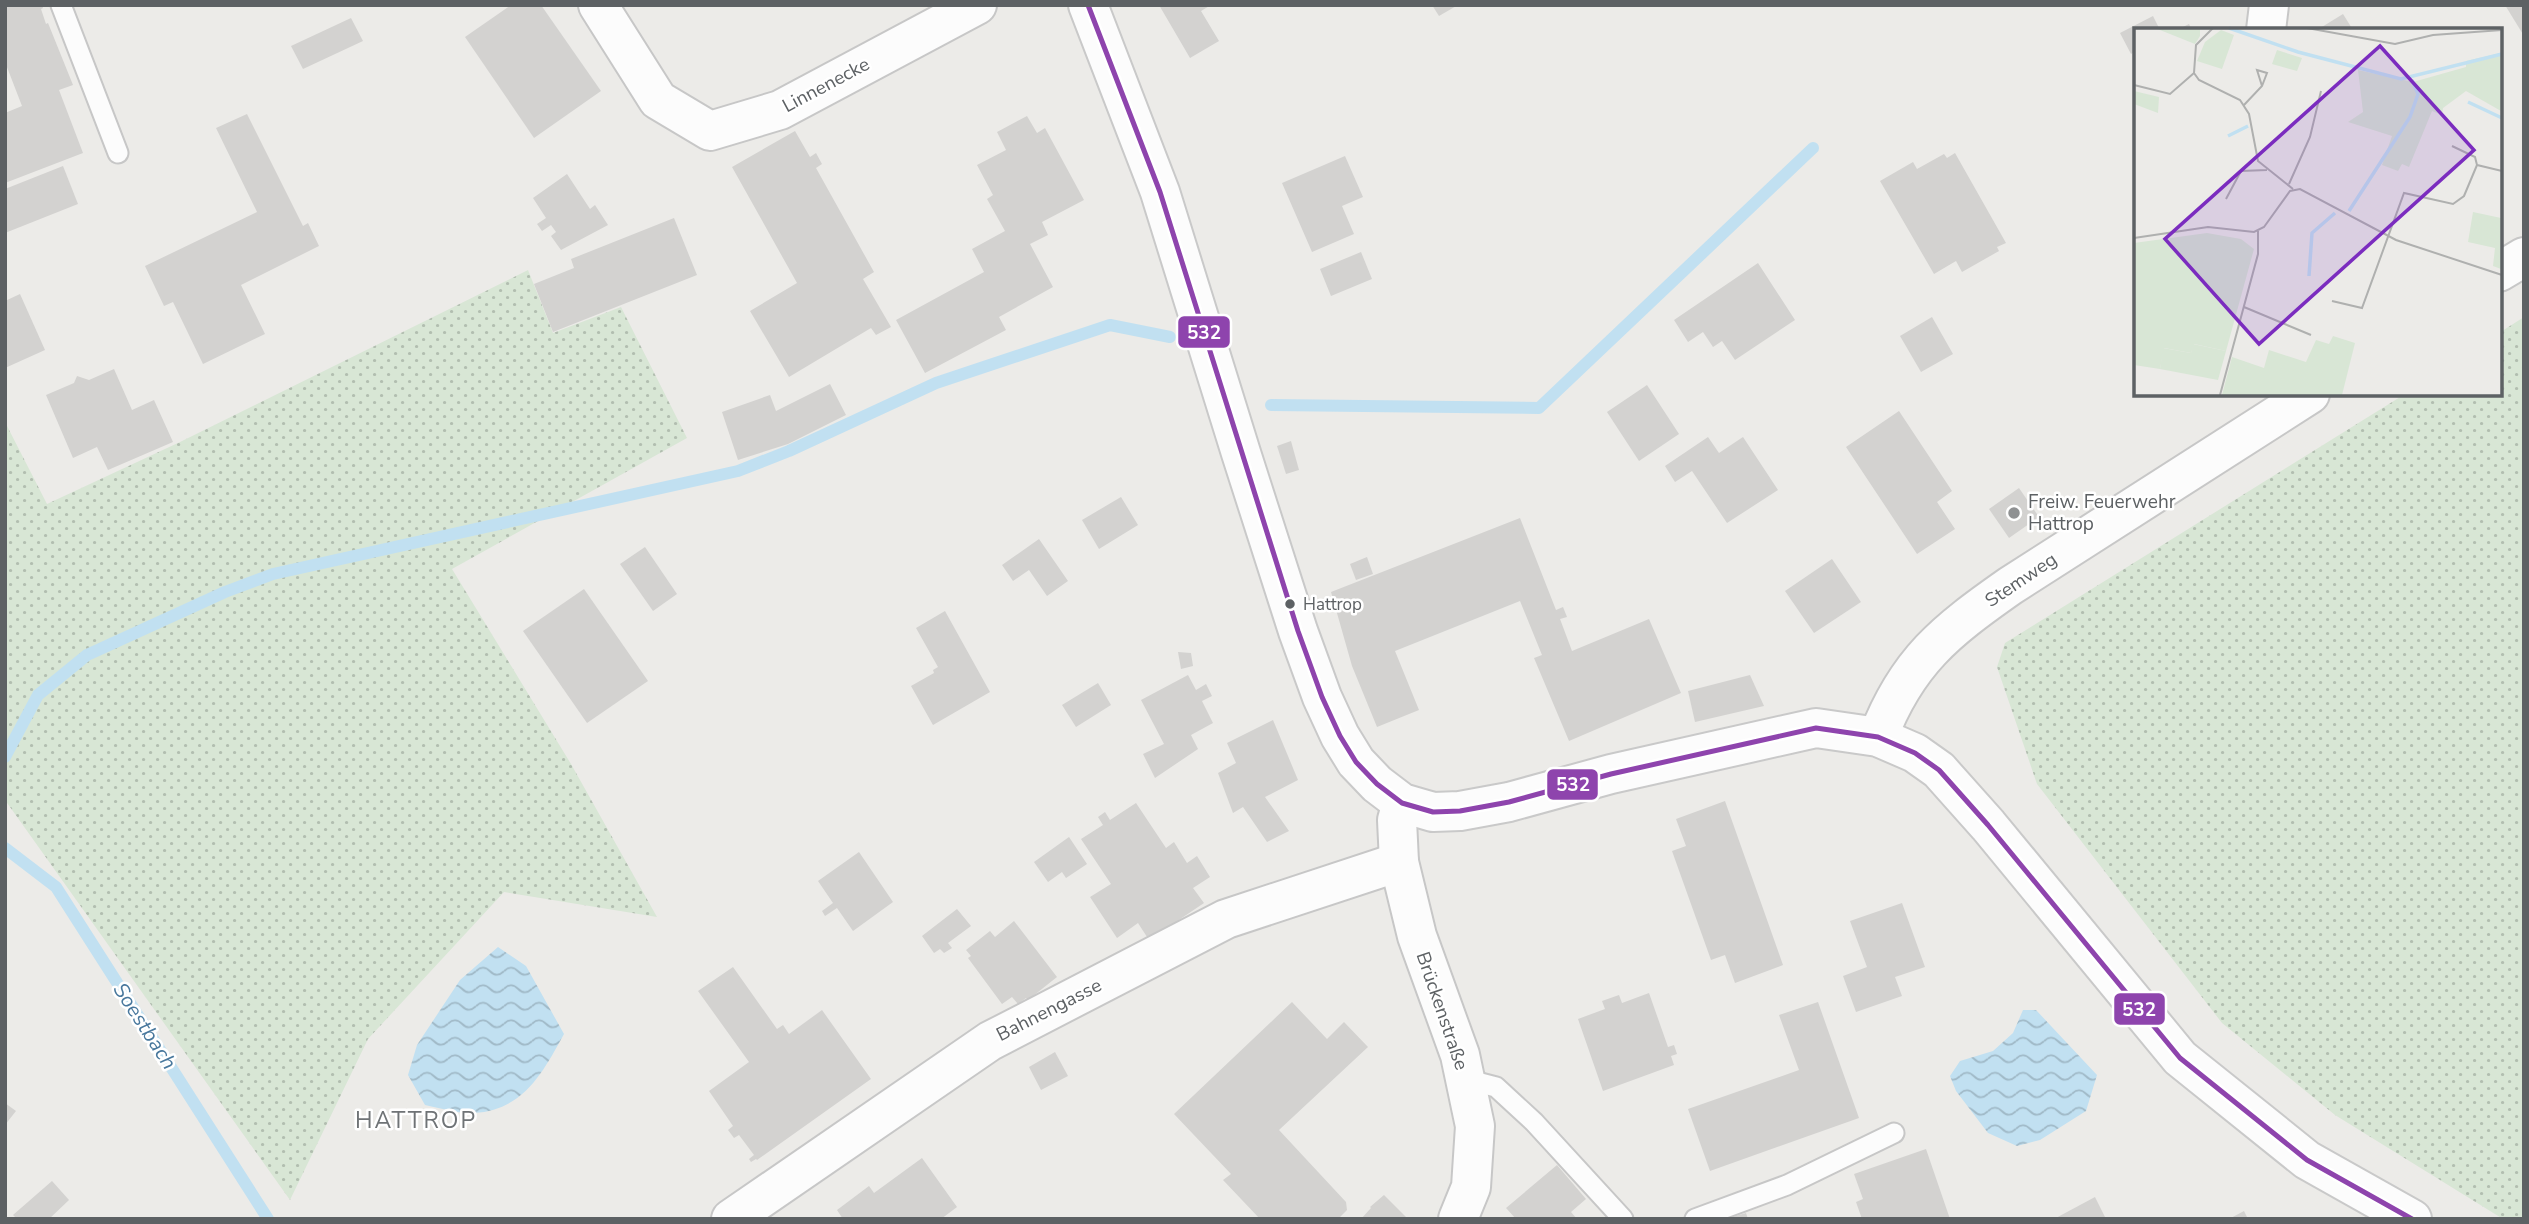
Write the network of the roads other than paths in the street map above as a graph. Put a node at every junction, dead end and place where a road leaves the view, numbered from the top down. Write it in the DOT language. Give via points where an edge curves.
graph roads {
  1 [pos="61,5"];
  2 [pos="598,5"];
  3 [pos="977,5"];
  4 [pos="1088,5"];
  5 [pos="2269,5"];
  6 [pos="2266,28"];
  7 [pos="118,153"];
  8 [pos="2524,257"];
  9 [pos="2501,271"];
  10 [pos="2307,396"];
  11 [pos="1878,737"];
  12 [pos="1402,803"];
  13 [pos="1399,862"];
  14 [pos="1465,1079"];
  15 [pos="1894,1132"];
  16 [pos="731,1219"];
  17 [pos="1458,1219"];
  18 [pos="1623,1219"];
  19 [pos="1695,1219"];
  20 [pos="2412,1219"];
  1 -- 7 [label="lane"];
  2 -- 3 [label="street, Linnenecke" via="658,100 710,131 780,110"];
  4 -- 12 [label="street" via="1160,191 1322,696 1356,762"];
  5 -- 6 [label="street"];
  8 -- 9 [label="street"];
  10 -- 11 [label="street, Stemweg" via="1968,615 1909,675"];
  11 -- 12 [label="street" via="1816,728 1460,811 1433,812"];
  11 -- 20 [label="street" via="1915,752 1938,770 2180,1058 2307,1160"];
  12 -- 13 [label="street, Brückenstraße" via="1397,820"];
  13 -- 14 [label="street, Brückenstraße" via="1417,936 1461,1055"];
  13 -- 16 [label="street, Bahnengasse" via="1226,919 990,1041"];
  14 -- 17 [label="street, Brückenstraße" via="1475,1126 1471,1187"];
  14 -- 18 [label="lane" via="1496,1087"];
  15 -- 19 [label="lane" via="1787,1185"];
}
